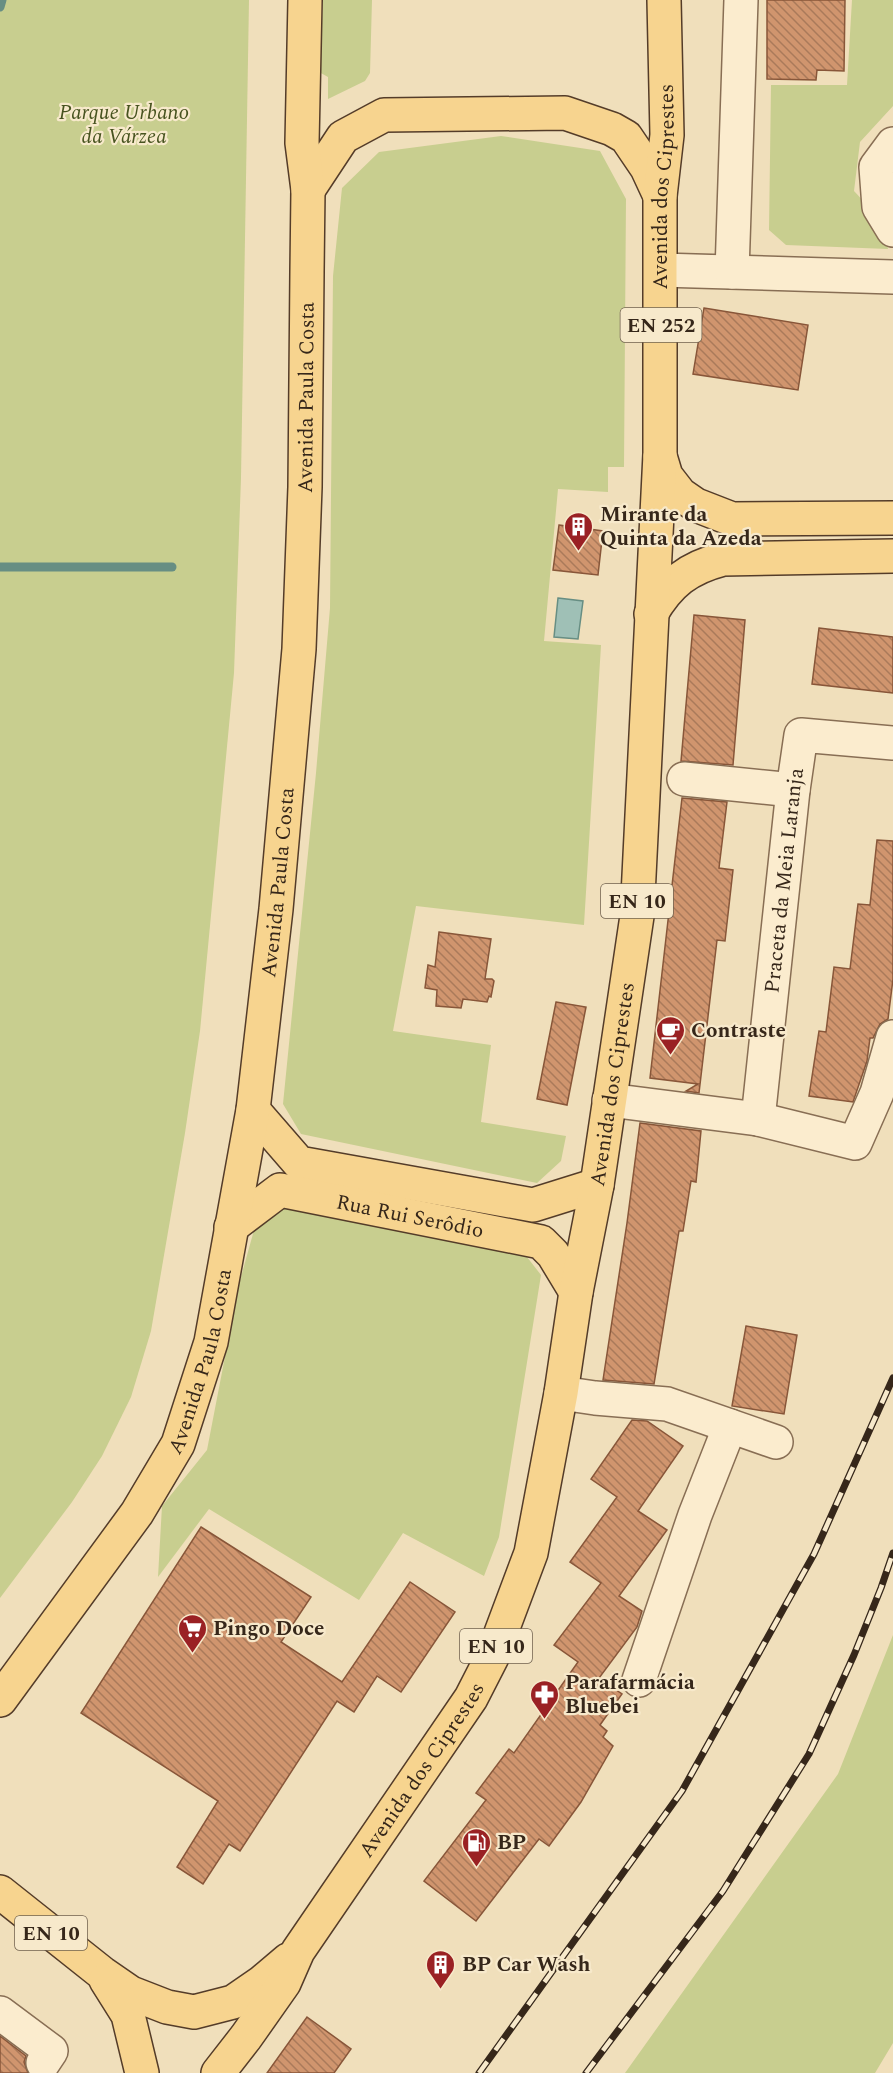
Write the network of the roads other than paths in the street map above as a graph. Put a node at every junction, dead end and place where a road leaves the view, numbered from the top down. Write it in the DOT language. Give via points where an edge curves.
graph roads {
  1 [pos="305,0"];
  2 [pos="664,0"];
  3 [pos="741,0"];
  4 [pos="893,144"];
  5 [pos="308,189"];
  6 [pos="660,196"];
  7 [pos="893,230"];
  8 [pos="661,270"];
  9 [pos="732,272"];
  10 [pos="893,277"];
  11 [pos="660,454"];
  12 [pos="893,518"];
  13 [pos="893,556"];
  14 [pos="651,614"];
  15 [pos="893,743"];
  16 [pos="684,779"];
  17 [pos="793,790"];
  18 [pos="893,1037"];
  19 [pos="609,1100"];
  20 [pos="253,1110"];
  21 [pos="758,1119"];
  22 [pos="597,1185"];
  23 [pos="231,1227"];
  24 [pos="576,1292"];
  25 [pos="561,1393"];
  26 [pos="730,1426"];
  27 [pos="776,1442"];
  28 [pos="639,1680"];
  29 [pos="0,1700"];
  30 [pos="0,1892"];
  31 [pos="298,1951"];
  32 [pos="102,1973"];
  33 [pos="0,2013"];
  34 [pos="47,2057"];
  35 [pos="142,2073"];
  36 [pos="218,2073"];
  1 -- 5 [label="main road, Avenida Paula Costa" via="302,143"];
  2 -- 6 [label="main road, Avenida dos Ciprestes / EN 252" via="667,135"];
  3 -- 9 [label="street"];
  4 -- 7 [label="street" via="876,166 879,207"];
  5 -- 6 [label="main road" via="343,137 384,115 565,113 626,137"];
  5 -- 20 [label="main road, Avenida Paula Costa" via="299,649"];
  6 -- 8 [label="main road, Avenida dos Ciprestes / EN 252"];
  8 -- 9 [label="street"];
  8 -- 11 [label="main road, Avenida dos Ciprestes / EN 252"];
  9 -- 10 [label="street"];
  11 -- 12 [label="main road" via="666,476 680,494 732,519"];
  11 -- 14 [label="main road, Avenida dos Ciprestes / EN 10"];
  13 -- 14 [label="main road" via="723,559 676,581"];
  14 -- 19 [label="main road, Avenida dos Ciprestes / EN 10" via="637,916"];
  15 -- 17 [label="street, Praceta da Meia Laranja" via="801,735"];
  16 -- 17 [label="street"];
  17 -- 21 [label="street, Praceta da Meia Laranja"];
  18 -- 21 [label="street" via="877,1093 855,1143"];
  19 -- 21 [label="street"];
  19 -- 22 [label="main road, Avenida dos Ciprestes / EN 10"];
  20 -- 22 [label="main road, Rua Rui Serôdio" via="299,1163 533,1205"];
  20 -- 23 [label="main road, Avenida Paula Costa"];
  22 -- 24 [label="main road, Avenida dos Ciprestes / EN 10"];
  23 -- 24 [label="main road, Rua Rui Serôdio" via="280,1190 541,1242"];
  23 -- 29 [label="main road, Avenida Paula Costa" via="211,1342 178,1444 137,1514"];
  24 -- 25 [label="main road, Avenida dos Ciprestes / EN 10"];
  25 -- 26 [label="street" via="667,1404"];
  25 -- 31 [label="main road, Avenida dos Ciprestes / EN 10" via="531,1553 492,1657 471,1698"];
  26 -- 27 [label="street"];
  26 -- 28 [label="street"];
  30 -- 32 [label="main road, EN 10"];
  31 -- 32 [label="main road, EN 10" via="233,2002 194,2012 131,1994"];
  31 -- 36 [label="main road, Avenida dos Ciprestes" via="285,1983"];
  32 -- 35 [label="main road" via="128,2015"];
  33 -- 34 [label="street"];
}
